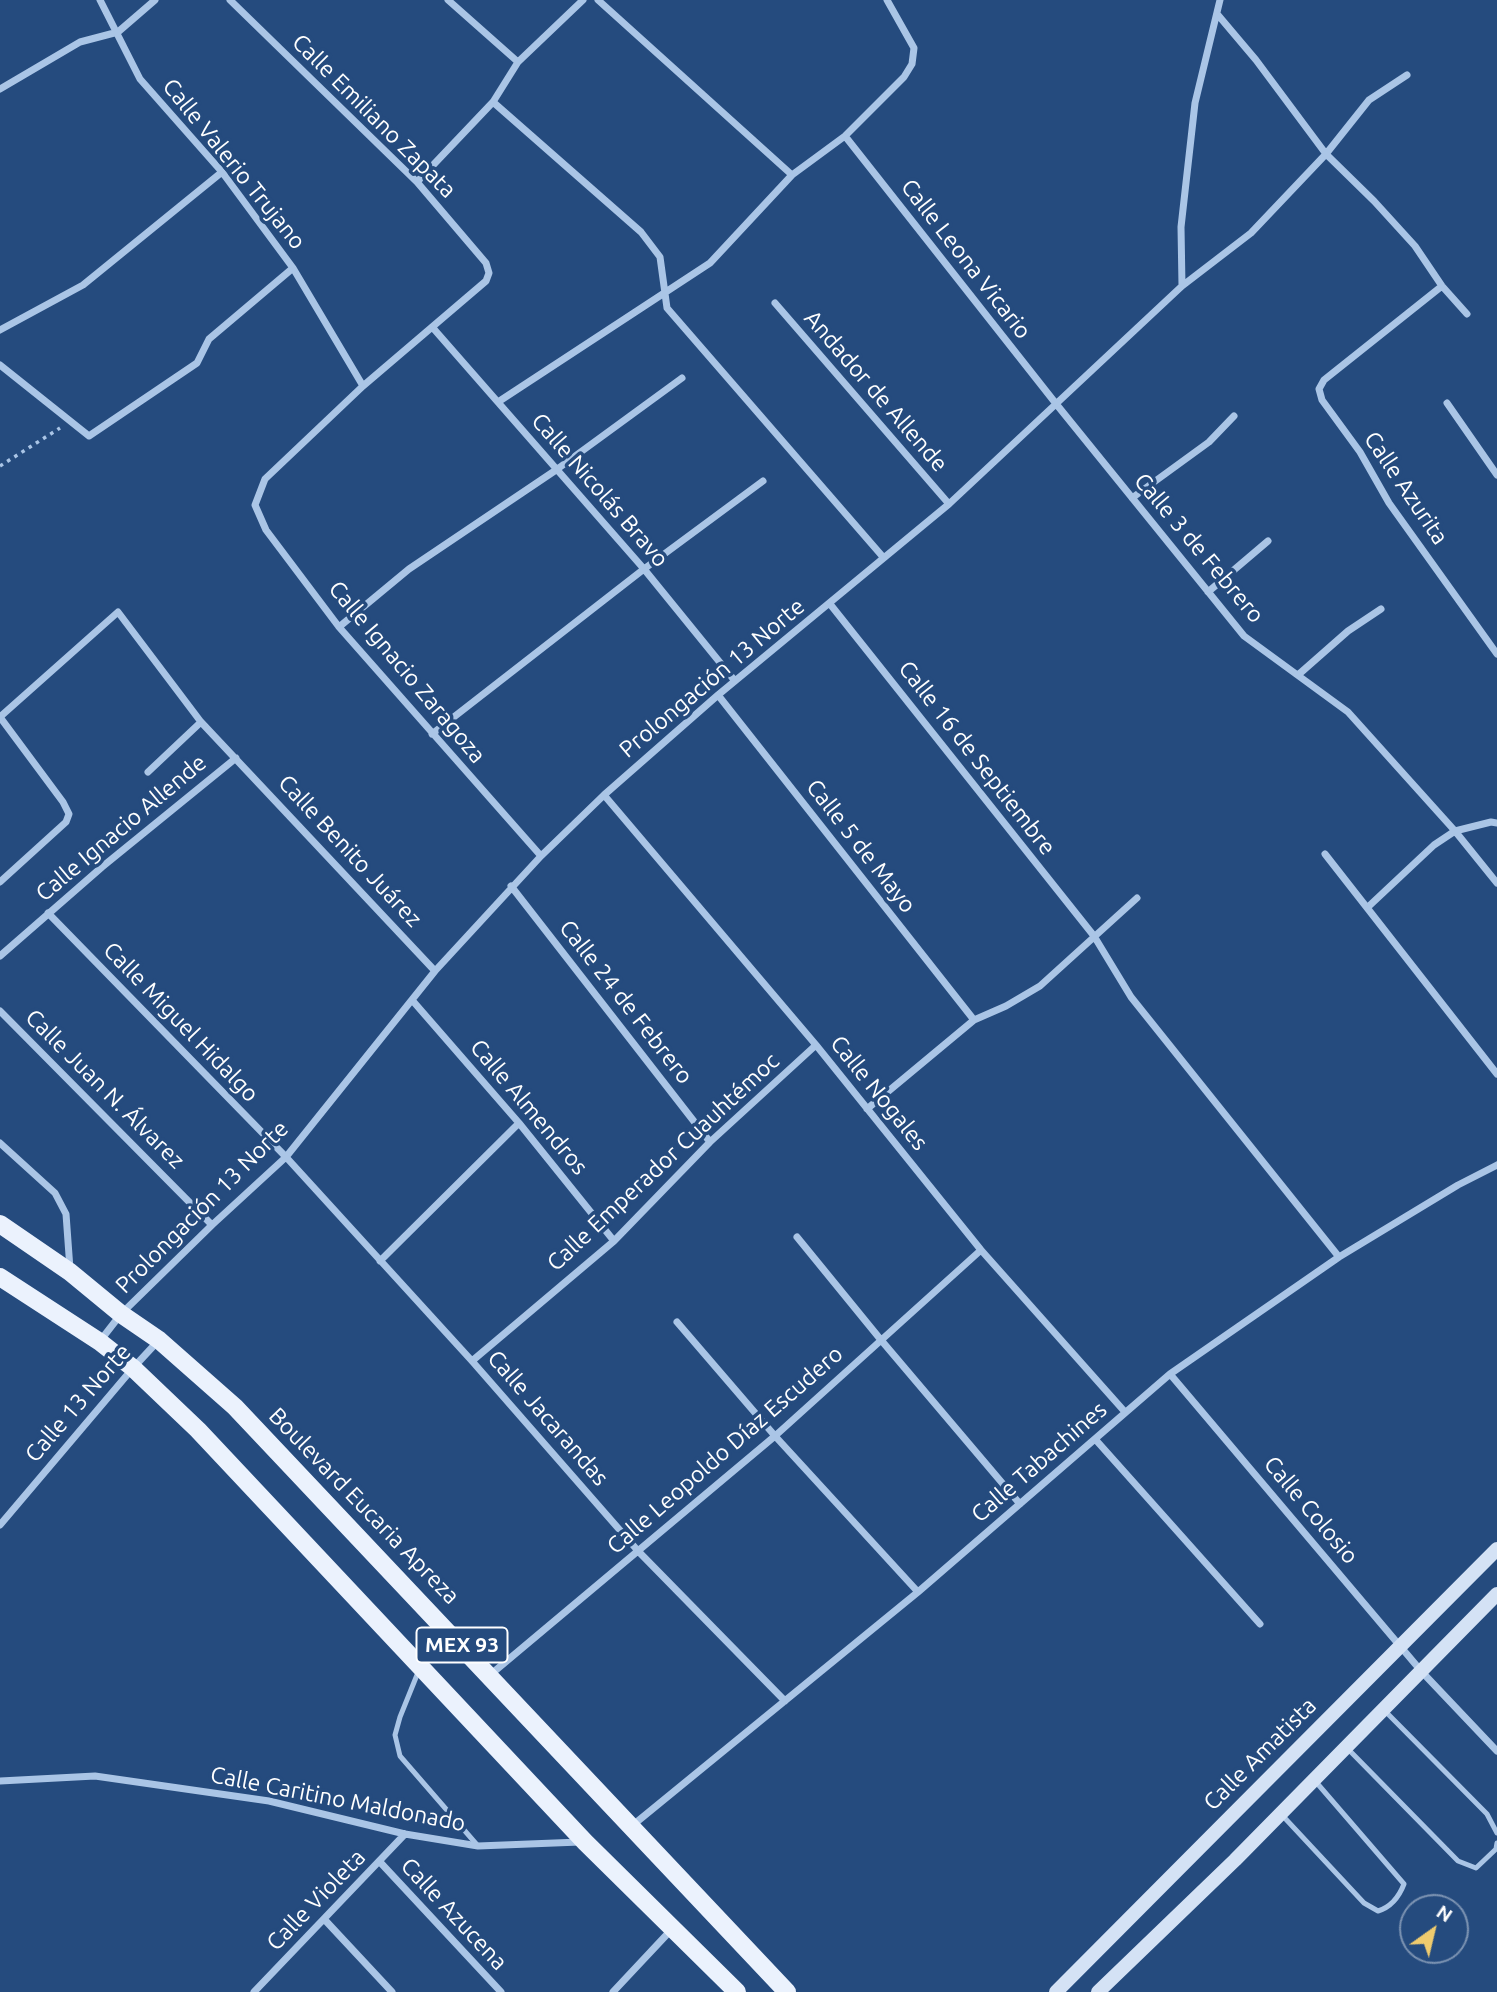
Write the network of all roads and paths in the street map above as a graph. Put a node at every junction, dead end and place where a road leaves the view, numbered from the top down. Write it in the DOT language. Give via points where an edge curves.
graph roads {
  1 [pos="100,0"];
  2 [pos="155,0"];
  3 [pos="230,0"];
  4 [pos="448,0"];
  5 [pos="583,0"];
  6 [pos="598,0"];
  7 [pos="887,0"];
  8 [pos="1220,0"];
  9 [pos="1218,16"];
  10 [pos="118,32"];
  11 [pos="518,62"];
  12 [pos="1408,75"];
  13 [pos="0,89"];
  14 [pos="492,102"];
  15 [pos="845,136"];
  16 [pos="1326,154"];
  17 [pos="222,172"];
  18 [pos="792,175"];
  19 [pos="417,182"];
  20 [pos="293,268"];
  21 [pos="1182,286"];
  22 [pos="1442,286"];
  23 [pos="663,292"];
  24 [pos="775,303"];
  25 [pos="1466,314"];
  26 [pos="433,328"];
  27 [pos="0,330"];
  28 [pos="0,365"];
  29 [pos="682,378"];
  30 [pos="363,386"];
  31 [pos="498,402"];
  32 [pos="1447,403"];
  33 [pos="1056,405"];
  34 [pos="1234,416"];
  35 [pos="70,421"];
  36 [pos="0,466"];
  37 [pos="556,470"];
  38 [pos="1497,475"];
  39 [pos="763,481"];
  40 [pos="1132,498"];
  41 [pos="949,505"];
  42 [pos="1268,541"];
  43 [pos="883,557"];
  44 [pos="644,569"];
  45 [pos="1208,593"];
  46 [pos="830,604"];
  47 [pos="1381,609"];
  48 [pos="339,626"];
  49 [pos="1497,654"];
  50 [pos="1298,675"];
  51 [pos="735,681"];
  52 [pos="718,695"];
  53 [pos="0,717"];
  54 [pos="201,722"];
  55 [pos="432,734"];
  56 [pos="236,758"];
  57 [pos="149,772"];
  58 [pos="604,795"];
  59 [pos="1497,823"];
  60 [pos="1455,831"];
  61 [pos="1325,854"];
  62 [pos="541,856"];
  63 [pos="0,882"];
  64 [pos="1497,883"];
  65 [pos="511,886"];
  66 [pos="1137,898"];
  67 [pos="1368,907"];
  68 [pos="48,913"];
  69 [pos="1094,936"];
  70 [pos="0,956"];
  71 [pos="435,971"];
  72 [pos="412,1000"];
  73 [pos="0,1011"];
  74 [pos="974,1020"];
  75 [pos="816,1045"];
  76 [pos="1497,1074"];
  77 [pos="867,1110"];
  78 [pos="519,1123"];
  79 [pos="710,1142"];
  80 [pos="0,1143"];
  81 [pos="286,1157"];
  82 [pos="1497,1164"];
  83 [pos="0,1224"];
  84 [pos="212,1224"];
  85 [pos="797,1237"];
  86 [pos="614,1241"];
  87 [pos="981,1250"];
  88 [pos="1339,1257"];
  89 [pos="380,1261"];
  90 [pos="71,1272"];
  91 [pos="0,1277"];
  92 [pos="121,1314"];
  93 [pos="677,1322"];
  94 [pos="159,1340"];
  95 [pos="881,1340"];
  96 [pos="100,1342"];
  97 [pos="472,1361"];
  98 [pos="133,1368"];
  99 [pos="1170,1374"];
  100 [pos="1125,1412"];
  101 [pos="775,1436"];
  102 [pos="1095,1439"];
  103 [pos="1020,1504"];
  104 [pos="0,1525"];
  105 [pos="1497,1549"];
  106 [pos="639,1552"];
  107 [pos="918,1592"];
  108 [pos="1496,1596"];
  109 [pos="1260,1624"];
  110 [pos="1400,1646"];
  111 [pos="421,1667"];
  112 [pos="1422,1672"];
  113 [pos="490,1675"];
  114 [pos="785,1701"];
  115 [pos="1384,1710"];
  116 [pos="1347,1748"];
  117 [pos="1497,1751"];
  118 [pos="0,1781"];
  119 [pos="1314,1781"];
  120 [pos="1280,1814"];
  121 [pos="632,1826"];
  122 [pos="1497,1833"];
  123 [pos="405,1834"];
  124 [pos="585,1842"];
  125 [pos="1497,1843"];
  126 [pos="478,1846"];
  127 [pos="379,1861"];
  128 [pos="324,1919"];
  129 [pos="672,1929"];
  130 [pos="254,1992"];
  131 [pos="392,1992"];
  132 [pos="501,1992"];
  133 [pos="613,1992"];
  134 [pos="737,1992"];
  135 [pos="788,1992"];
  136 [pos="1056,1992"];
  137 [pos="1098,1992"];
  1 -- 10 [label="street, Calle Valerio Trujano"];
  2 -- 10 [label="street"];
  3 -- 19 [label="street, Calle Emiliano Zapata"];
  4 -- 11 [label="street"];
  5 -- 11 [label="street"];
  6 -- 18 [label="street"];
  7 -- 15 [label="street" via="914,48 912,64 904,78"];
  8 -- 9 [label="street"];
  9 -- 16 [label="street"];
  9 -- 21 [label="street" via="1195,103 1181,227"];
  10 -- 13 [label="street" via="80,42"];
  10 -- 17 [label="street, Calle Valerio Trujano" via="140,79"];
  11 -- 14 [label="street"];
  12 -- 16 [label="street, Prolongación 13 Norte" via="1369,100"];
  14 -- 19 [label="street"];
  14 -- 23 [label="street" via="641,232 660,257"];
  15 -- 18 [label="street"];
  15 -- 33 [label="street, Calle Leona Vicario"];
  16 -- 21 [label="street, Prolongación 13 Norte" via="1251,233"];
  16 -- 22 [label="street" via="1415,246"];
  17 -- 20 [label="street, Calle Valerio Trujano"];
  17 -- 27 [label="street" via="83,285"];
  18 -- 23 [label="street" via="710,263"];
  19 -- 26 [label="street, Calle Emiliano Zapata" via="486,263 489,273 486,281"];
  20 -- 30 [label="street, Calle Valerio Trujano"];
  20 -- 35 [label="street" via="209,339 197,363 89,436"];
  21 -- 33 [label="street, Prolongación 13 Norte"];
  22 -- 25 [label="street"];
  22 -- 49 [label="street, Calle Azurita" via="1324,380 1319,389 1389,503"];
  23 -- 31 [label="street"];
  23 -- 43 [label="street" via="667,308"];
  24 -- 41 [label="street, Andador de Allende"];
  26 -- 30 [label="street"];
  26 -- 31 [label="street, Calle Nicolás Bravo"];
  28 -- 35 [label="street"];
  29 -- 37 [label="street"];
  30 -- 48 [label="street, Calle Ignacio Zaragoza" via="265,479 255,505 266,530"];
  31 -- 37 [label="street, Calle Nicolás Bravo"];
  32 -- 38 [label="street"];
  33 -- 40 [label="street, Calle 3 de Febrero"];
  33 -- 41 [label="street, Prolongación 13 Norte"];
  34 -- 40 [label="street" via="1209,442"];
  35 -- 36 [label="path"];
  37 -- 44 [label="street, Calle Nicolás Bravo"];
  37 -- 48 [label="street" via="410,569"];
  39 -- 44 [label="street"];
  40 -- 45 [label="street, Calle 3 de Febrero"];
  41 -- 43 [label="street, Prolongación 13 Norte"];
  42 -- 45 [label="street"];
  43 -- 46 [label="street, Prolongación 13 Norte"];
  44 -- 51 [label="street, Calle Nicolás Bravo"];
  44 -- 55 [label="street"];
  45 -- 50 [label="street, Calle 3 de Febrero" via="1244,636"];
  46 -- 51 [label="street, Prolongación 13 Norte"];
  46 -- 69 [label="street, Calle 16 de Septiembre"];
  47 -- 50 [label="street"];
  48 -- 55 [label="street, Calle Ignacio Zaragoza"];
  50 -- 60 [label="street, Calle 3 de Febrero" via="1348,712"];
  51 -- 52 [label="street, Prolongación 13 Norte"];
  52 -- 58 [label="street, Prolongación 13 Norte"];
  52 -- 74 [label="street, Calle 5 de Mayo"];
  53 -- 54 [label="street, Calle Benito Juárez" via="118,612"];
  53 -- 63 [label="street" via="69,814 66,822"];
  54 -- 56 [label="street, Calle Benito Juárez"];
  54 -- 57 [label="street"];
  55 -- 62 [label="street, Calle Ignacio Zaragoza"];
  56 -- 68 [label="street, Calle Ignacio Allende"];
  56 -- 71 [label="street, Calle Benito Juárez"];
  58 -- 62 [label="street, Prolongación 13 Norte"];
  58 -- 75 [label="street, Calle Nogales"];
  59 -- 60 [label="street"];
  60 -- 64 [label="street, Calle 3 de Febrero"];
  60 -- 67 [label="street"];
  61 -- 67 [label="street"];
  62 -- 65 [label="street, Prolongación 13 Norte"];
  65 -- 71 [label="street, Prolongación 13 Norte"];
  65 -- 79 [label="street, Calle 24 de Febrero"];
  66 -- 69 [label="street"];
  67 -- 76 [label="street"];
  68 -- 70 [label="street, Calle Ignacio Allende"];
  68 -- 81 [label="street, Calle Miguel Hidalgo"];
  69 -- 74 [label="street" via="1040,986"];
  69 -- 88 [label="street, Calle 16 de Septiembre" via="1131,997"];
  71 -- 72 [label="street, Prolongación 13 Norte"];
  72 -- 78 [label="street, Calle Almendros"];
  72 -- 81 [label="street, Prolongación 13 Norte"];
  73 -- 84 [label="street, Calle Juan N. Álvarez"];
  74 -- 77 [label="street"];
  75 -- 77 [label="street, Calle Nogales"];
  75 -- 79 [label="street, Calle Emperador Cuauhtémoc"];
  77 -- 87 [label="street, Calle Nogales"];
  78 -- 86 [label="street, Calle Almendros"];
  78 -- 89 [label="street"];
  79 -- 86 [label="street, Calle Emperador Cuauhtémoc"];
  80 -- 90 [label="street" via="55,1193 66,1214"];
  81 -- 84 [label="street, Prolongación 13 Norte"];
  81 -- 89 [label="street, Calle Jacarandas"];
  82 -- 88 [label="street, Calle Tabachines"];
  83 -- 90 [label="main road, MEX 93"];
  84 -- 92 [label="street, Prolongación 13 Norte"];
  85 -- 95 [label="street"];
  86 -- 97 [label="street, Calle Emperador Cuauhtémoc"];
  87 -- 95 [label="street, Calle Leopoldo Díaz Escudero"];
  87 -- 100 [label="street, Calle Nogales"];
  88 -- 99 [label="street, Calle Tabachines"];
  89 -- 97 [label="street, Calle Jacarandas"];
  90 -- 92 [label="main road, MEX 93"];
  91 -- 96 [label="main road, MEX 93"];
  92 -- 94 [label="main road, Boulevard Eucaria Apreza / MEX 93"];
  92 -- 96 [label="street, Prolongación 13 Norte"];
  93 -- 101 [label="street"];
  94 -- 98 [label="street, Calle 13 Norte"];
  94 -- 113 [label="main road, Boulevard Eucaria Apreza / MEX 93" via="235,1407"];
  95 -- 101 [label="street, Calle Leopoldo Díaz Escudero"];
  95 -- 103 [label="street"];
  96 -- 98 [label="main road, MEX 93"];
  97 -- 106 [label="street, Calle Jacarandas"];
  98 -- 104 [label="street, Calle 13 Norte"];
  98 -- 111 [label="main road, MEX 93" via="198,1430"];
  99 -- 100 [label="street, Calle Tabachines"];
  99 -- 110 [label="street, Calle Colosio"];
  100 -- 102 [label="street, Calle Tabachines"];
  101 -- 106 [label="street, Calle Leopoldo Díaz Escudero"];
  101 -- 107 [label="street"];
  102 -- 103 [label="street, Calle Tabachines"];
  102 -- 109 [label="street"];
  103 -- 107 [label="street, Calle Tabachines"];
  105 -- 110 [label="street, Calle Amatista"];
  106 -- 113 [label="street, Calle Leopoldo Díaz Escudero"];
  106 -- 114 [label="street, Calle Jacarandas"];
  107 -- 114 [label="street, Calle Tabachines"];
  108 -- 112 [label="street"];
  110 -- 112 [label="street, Calle Colosio"];
  110 -- 136 [label="street, Calle Amatista"];
  111 -- 124 [label="main road, MEX 93"];
  111 -- 126 [label="lane" via="395,1735 400,1756"];
  112 -- 115 [label="street"];
  112 -- 117 [label="street, Calle Colosio"];
  113 -- 121 [label="main road, Boulevard Eucaria Apreza / MEX 93"];
  114 -- 121 [label="street, Calle Tabachines"];
  115 -- 116 [label="street"];
  115 -- 122 [label="lane" via="1487,1814"];
  116 -- 119 [label="street"];
  116 -- 125 [label="lane" via="1458,1861 1476,1868"];
  118 -- 123 [label="street, Calle Caritino Maldonado" via="95,1776 269,1801"];
  119 -- 120 [label="street"];
  119 -- 120 [label="lane" via="1399,1875 1404,1884 1400,1895 1378,1910 1364,1903"];
  120 -- 137 [label="street"];
  121 -- 135 [label="main road, Boulevard Eucaria Apreza / MEX 93"];
  123 -- 126 [label="street, Calle Caritino Maldonado"];
  123 -- 127 [label="street, Calle Violeta"];
  124 -- 126 [label="street, Calle Caritino Maldonado"];
  124 -- 129 [label="main road, MEX 93"];
  127 -- 128 [label="street, Calle Violeta"];
  127 -- 132 [label="street, Calle Azucena"];
  128 -- 130 [label="street, Calle Violeta"];
  128 -- 131 [label="street"];
  129 -- 133 [label="street"];
  129 -- 134 [label="main road, MEX 93"];
}
